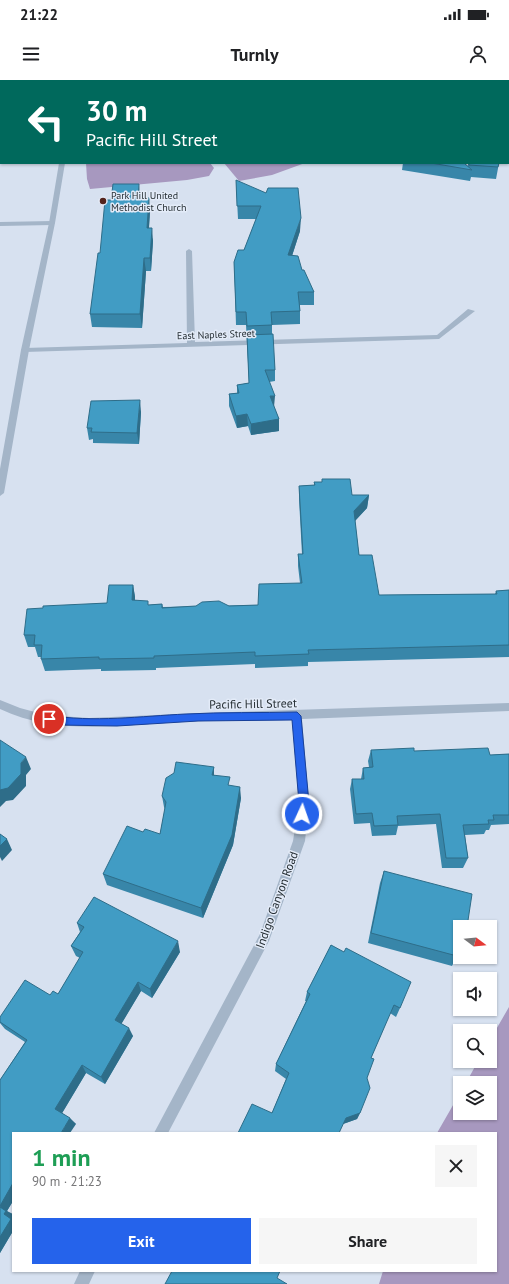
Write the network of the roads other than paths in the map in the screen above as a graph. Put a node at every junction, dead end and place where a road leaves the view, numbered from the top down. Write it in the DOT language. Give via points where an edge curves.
graph roads {
  1 [pos="62,164"];
  2 [pos="52,223"];
  3 [pos="0,224"];
  4 [pos="189,251"];
  5 [pos="471,311"];
  6 [pos="190,345"];
  7 [pos="25,350"];
  8 [pos="0,493"];
  9 [pos="0,704"];
  10 [pos="509,707"];
  11 [pos="297,716"];
  12 [pos="162,1132"];
  13 [pos="87,1272"];
  14 [pos="81,1284"];
  1 -- 2 [label="street"];
  2 -- 3 [label="street"];
  2 -- 7 [label="street"];
  4 -- 6 [label="street"];
  5 -- 6 [label="street, East Naples Street" via="439,337"];
  6 -- 7 [label="street, East Naples Street"];
  7 -- 8 [label="street"];
  9 -- 11 [label="street, Pacific Hill Street" via="26,715 60,721 117,722 198,717"];
  10 -- 11 [label="street, Pacific Hill Street"];
  11 -- 12 [label="street, Indigo Canyon Road" via="304,803 299,841 265,937"];
  13 -- 14 [label="street"];
}
